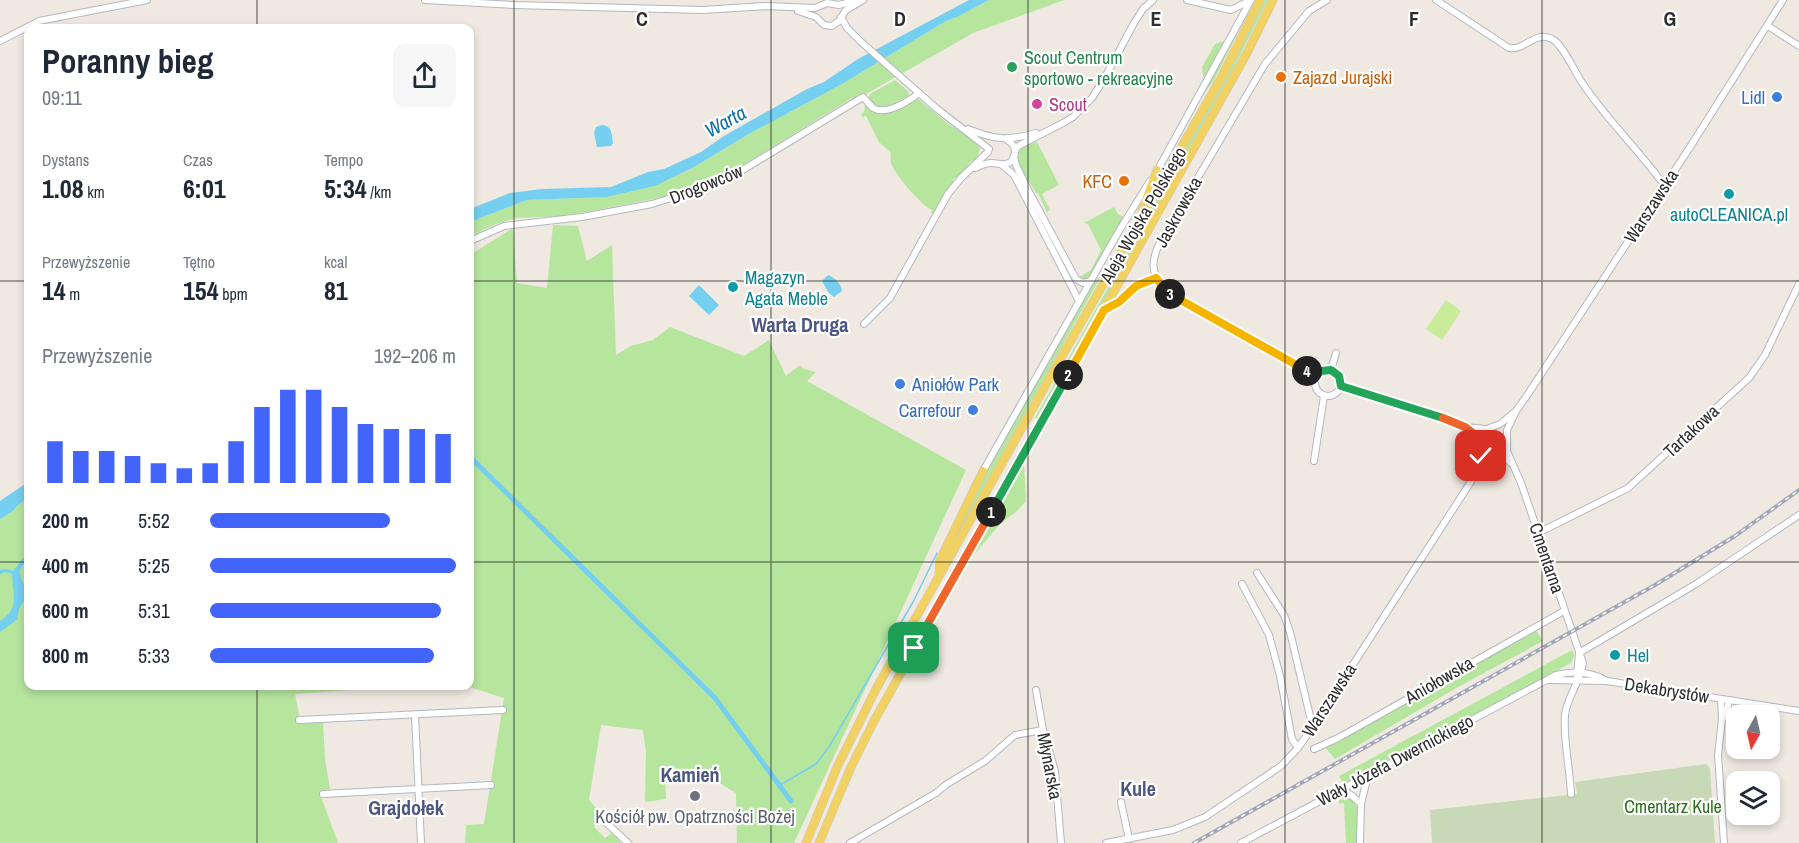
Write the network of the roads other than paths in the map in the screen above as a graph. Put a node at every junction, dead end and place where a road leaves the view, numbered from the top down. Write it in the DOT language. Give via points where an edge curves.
graph roads {
  1 [pos="147,0"];
  2 [pos="425,0"];
  3 [pos="655,0"];
  4 [pos="857,0"];
  5 [pos="863,0"];
  6 [pos="1145,0"];
  7 [pos="1153,0"];
  8 [pos="1187,0"];
  9 [pos="1251,0"];
  10 [pos="1260,0"];
  11 [pos="1273,0"];
  12 [pos="1327,0"];
  13 [pos="1436,0"];
  14 [pos="1783,0"];
  15 [pos="471,1"];
  16 [pos="1200,1"];
  17 [pos="835,3"];
  18 [pos="823,4"];
  19 [pos="786,7"];
  20 [pos="653,9"];
  21 [pos="1143,9"];
  22 [pos="1231,10"];
  23 [pos="841,16"];
  24 [pos="818,18"];
  25 [pos="33,24"];
  26 [pos="832,26"];
  27 [pos="1768,26"];
  28 [pos="1236,28"];
  29 [pos="24,29"];
  30 [pos="0,41"];
  31 [pos="860,41"];
  32 [pos="1799,46"];
  33 [pos="919,93"];
  34 [pos="962,127"];
  35 [pos="1049,130"];
  36 [pos="998,139"];
  37 [pos="1007,140"];
  38 [pos="988,151"];
  39 [pos="1015,154"];
  40 [pos="995,163"];
  41 [pos="1002,165"];
  42 [pos="1158,170"];
  43 [pos="966,173"];
  44 [pos="1664,185"];
  45 [pos="1137,226"];
  46 [pos="474,239"];
  47 [pos="1156,278"];
  48 [pos="1091,281"];
  49 [pos="1799,284"];
  50 [pos="1079,301"];
  51 [pos="1104,310"];
  52 [pos="864,324"];
  53 [pos="1336,353"];
  54 [pos="1331,370"];
  55 [pos="1316,376"];
  56 [pos="1341,386"];
  57 [pos="1324,396"];
  58 [pos="1516,411"];
  59 [pos="1496,426"];
  60 [pos="1465,427"];
  61 [pos="1485,429"];
  62 [pos="1479,439"];
  63 [pos="1506,440"];
  64 [pos="1496,453"];
  65 [pos="1314,461"];
  66 [pos="1512,465"];
  67 [pos="1479,469"];
  68 [pos="983,471"];
  69 [pos="1799,515"];
  70 [pos="1538,533"];
  71 [pos="1257,573"];
  72 [pos="939,578"];
  73 [pos="1242,584"];
  74 [pos="1564,610"];
  75 [pos="1579,653"];
  76 [pos="1579,675"];
  77 [pos="1036,690"];
  78 [pos="1721,699"];
  79 [pos="1729,700"];
  80 [pos="503,711"];
  81 [pos="1799,711"];
  82 [pos="416,715"];
  83 [pos="1722,719"];
  84 [pos="299,720"];
  85 [pos="1316,722"];
  86 [pos="1043,730"];
  87 [pos="1298,748"];
  88 [pos="1314,749"];
  89 [pos="1368,775"];
  90 [pos="491,785"];
  91 [pos="419,789"];
  92 [pos="1340,789"];
  93 [pos="323,794"];
  94 [pos="1571,794"];
  95 [pos="1121,802"];
  96 [pos="1361,804"];
  97 [pos="599,816"];
  98 [pos="1129,839"];
  99 [pos="1248,841"];
  100 [pos="421,843"];
  101 [pos="628,843"];
  102 [pos="806,843"];
  103 [pos="819,843"];
  104 [pos="850,843"];
  105 [pos="1061,843"];
  106 [pos="1107,843"];
  107 [pos="1241,843"];
  108 [pos="1360,843"];
  109 [pos="1724,843"];
  1 -- 25 [label="street"];
  2 -- 15 [label="street"];
  3 -- 20 [label="street"];
  4 -- 17 [label="street"];
  5 -- 23 [label="street"];
  6 -- 21 [label="street"];
  7 -- 21 [label="street"];
  8 -- 16 [label="street"];
  9 -- 22 [label="street"];
  9 -- 28 [label="street"];
  10 -- 45 [label="main road, Aleja Wojska Polskiego" via="1221,78"];
  11 -- 51 [label="main road, Aleja Wojska Polskiego"];
  12 -- 47 [label="street, Jaskrowska" via="1309,11 1272,56 1236,111 1158,245"];
  13 -- 44 [label="street" via="1509,48 1516,49 1539,37 1554,40 1585,87"];
  14 -- 27 [label="street, Warszawska"];
  15 -- 20 [label="street"];
  16 -- 22 [label="street"];
  17 -- 18 [label="street"];
  17 -- 23 [label="street"];
  18 -- 19 [label="street"];
  18 -- 24 [label="street"];
  19 -- 20 [label="street"];
  19 -- 24 [label="street"];
  21 -- 35 [label="street" via="1092,98 1073,117"];
  22 -- 28 [label="street"];
  23 -- 26 [label="street"];
  23 -- 31 [label="street"];
  24 -- 26 [label="street" via="824,25"];
  26 -- 31 [label="street"];
  27 -- 32 [label="street"];
  27 -- 44 [label="street, Warszawska"];
  28 -- 42 [label="street"];
  29 -- 30 [label="street"];
  31 -- 33 [label="street"];
  33 -- 34 [label="street"];
  33 -- 46 [label="street, Drogowców" via="883,110 872,107 863,97 741,171 666,201 582,217 518,223"];
  34 -- 36 [label="street"];
  34 -- 38 [label="street"];
  35 -- 37 [label="street"];
  35 -- 39 [label="street" via="1017,147"];
  36 -- 37 [label="street"];
  36 -- 38 [label="street"];
  37 -- 39 [label="street" via="1012,142"];
  38 -- 40 [label="street"];
  38 -- 43 [label="street"];
  39 -- 41 [label="street" via="1012,161"];
  39 -- 48 [label="street" via="1027,188 1076,279 1083,283"];
  40 -- 41 [label="street"];
  40 -- 43 [label="street"];
  41 -- 50 [label="street" via="1014,175"];
  42 -- 45 [label="main road"];
  42 -- 48 [label="street"];
  43 -- 52 [label="street" via="938,211 890,298"];
  44 -- 58 [label="street, Warszawska"];
  45 -- 72 [label="main road, Aleja Wojska Polskiego"];
  47 -- 51 [label="street" via="1136,286"];
  47 -- 55 [label="street" via="1180,302"];
  48 -- 50 [label="street"];
  49 -- 70 [label="street, Tartakowa" via="1765,355 1749,378 1634,484"];
  50 -- 68 [label="street"];
  51 -- 103 [label="main road, Aleja Wojska Polskiego" via="874,721"];
  53 -- 54 [label="street"];
  54 -- 55 [label="street"];
  54 -- 56 [label="street" via="1339,376"];
  55 -- 57 [label="street" via="1315,388"];
  56 -- 57 [label="street" via="1333,395"];
  56 -- 60 [label="street"];
  57 -- 65 [label="street"];
  58 -- 59 [label="street, Warszawska"];
  58 -- 63 [label="street, Warszawska"];
  59 -- 61 [label="street"];
  59 -- 63 [label="street" via="1503,430"];
  60 -- 61 [label="street"];
  60 -- 62 [label="street"];
  61 -- 62 [label="street"];
  62 -- 64 [label="street" via="1484,449"];
  62 -- 67 [label="street"];
  63 -- 64 [label="street"];
  63 -- 66 [label="street, Cmentarna"];
  64 -- 66 [label="street, Cmentarna"];
  64 -- 67 [label="street, Warszawska"];
  66 -- 70 [label="street, Cmentarna"];
  67 -- 85 [label="street, Warszawska"];
  68 -- 72 [label="main road" via="940,560"];
  69 -- 75 [label="street" via="1696,584"];
  70 -- 74 [label="street, Cmentarna"];
  71 -- 85 [label="street" via="1284,615 1310,716"];
  72 -- 102 [label="main road, Aleja Wojska Polskiego" via="856,726"];
  73 -- 87 [label="street" via="1264,624 1274,653 1292,739"];
  74 -- 75 [label="street, Cmentarna"];
  74 -- 88 [label="street, Aniołowska"];
  75 -- 76 [label="street, Cmentarna" via="1583,663"];
  76 -- 78 [label="street, Dekabrystów" via="1599,682"];
  76 -- 89 [label="street, Wały Józefa Dwernickiego" via="1556,675"];
  76 -- 94 [label="street, Cmentarna" via="1565,714"];
  77 -- 86 [label="street, Młynarska"];
  78 -- 79 [label="street, Dekabrystów"];
  78 -- 83 [label="street"];
  79 -- 81 [label="street, Dekabrystów"];
  79 -- 83 [label="street"];
  80 -- 82 [label="street"];
  82 -- 84 [label="street"];
  82 -- 91 [label="street"];
  83 -- 109 [label="street" via="1718,755"];
  85 -- 87 [label="street, Warszawska"];
  86 -- 104 [label="street" via="1015,735 936,794"];
  86 -- 105 [label="street, Młynarska" via="1055,771"];
  87 -- 98 [label="street, Warszawska" via="1270,775 1205,817 1181,828"];
  89 -- 92 [label="street, Wały Józefa Dwernickiego"];
  89 -- 96 [label="street"];
  90 -- 91 [label="street"];
  91 -- 93 [label="street"];
  91 -- 100 [label="street"];
  92 -- 96 [label="street"];
  92 -- 99 [label="street, Wały Józefa Dwernickiego"];
  95 -- 98 [label="street"];
  96 -- 108 [label="street"];
  97 -- 101 [label="street"];
  98 -- 106 [label="street, Warszawska"];
  99 -- 107 [label="street, Wały Józefa Dwernickiego"];
}
